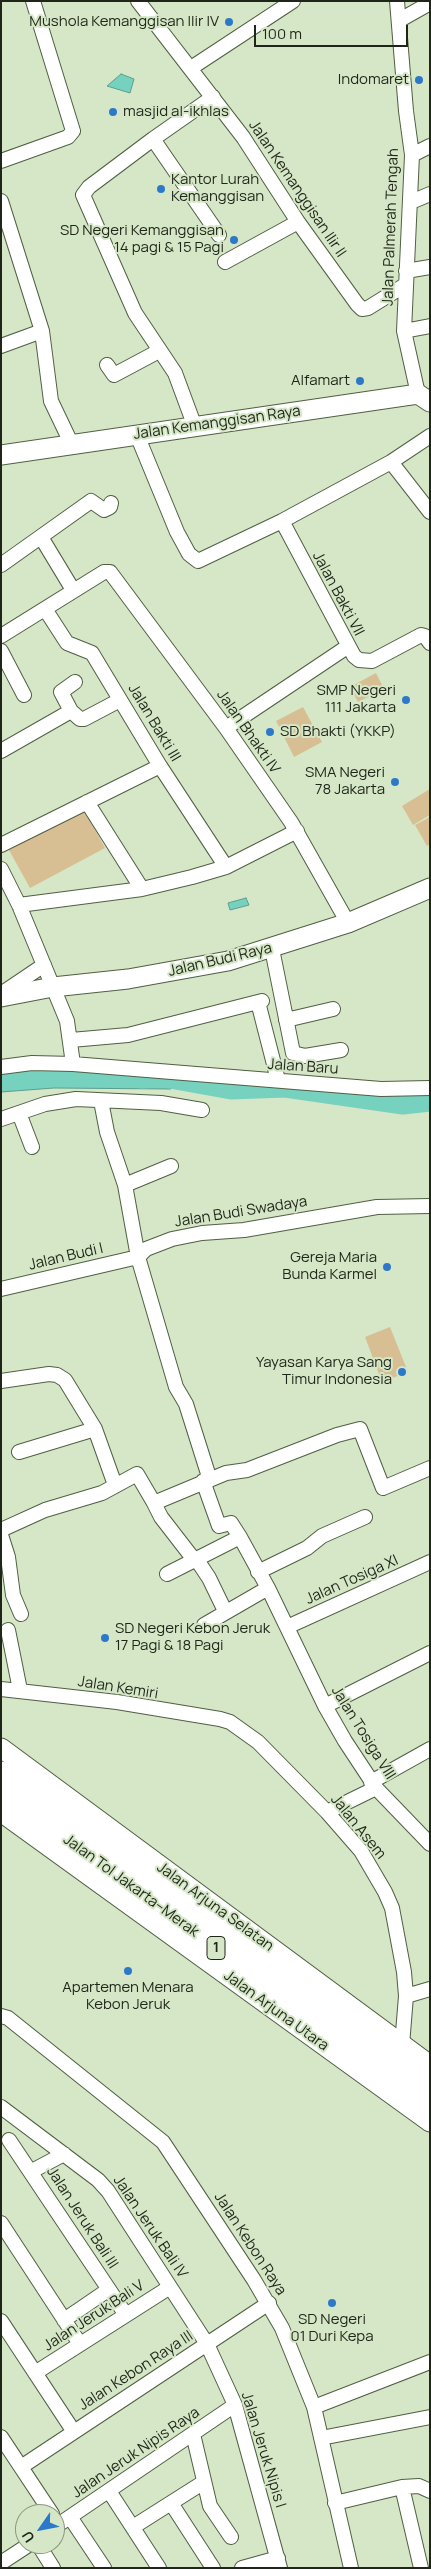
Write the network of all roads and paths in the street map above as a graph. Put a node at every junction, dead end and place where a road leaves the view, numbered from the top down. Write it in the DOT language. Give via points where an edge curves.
graph roads {
  1 [pos="33,1"];
  2 [pos="138,1"];
  3 [pos="293,1"];
  4 [pos="397,1"];
  5 [pos="430,3"];
  6 [pos="400,20"];
  7 [pos="190,68"];
  8 [pos="213,97"];
  9 [pos="153,139"];
  10 [pos="430,146"];
  11 [pos="412,155"];
  12 [pos="1,161"];
  13 [pos="430,194"];
  14 [pos="1,201"];
  15 [pos="412,202"];
  16 [pos="298,222"];
  17 [pos="219,235"];
  18 [pos="225,262"];
  19 [pos="430,267"];
  20 [pos="406,278"];
  21 [pos="430,326"];
  22 [pos="42,331"];
  23 [pos="404,331"];
  24 [pos="1,346"];
  25 [pos="159,351"];
  26 [pos="107,365"];
  27 [pos="424,398"];
  28 [pos="194,427"];
  29 [pos="137,435"];
  30 [pos="430,436"];
  31 [pos="72,445"];
  32 [pos="1,455"];
  33 [pos="391,462"];
  34 [pos="111,503"];
  35 [pos="430,512"];
  36 [pos="282,521"];
  37 [pos="41,537"];
  38 [pos="1,565"];
  39 [pos="74,590"];
  40 [pos="45,609"];
  41 [pos="1,636"];
  42 [pos="430,643"];
  43 [pos="347,647"];
  44 [pos="1,651"];
  45 [pos="75,682"];
  46 [pos="24,695"];
  47 [pos="120,700"];
  48 [pos="71,711"];
  49 [pos="226,728"];
  50 [pos="1,751"];
  51 [pos="160,766"];
  52 [pos="87,802"];
  53 [pos="296,831"];
  54 [pos="1,845"];
  55 [pos="226,867"];
  56 [pos="1,868"];
  57 [pos="430,888"];
  58 [pos="142,889"];
  59 [pos="19,905"];
  60 [pos="348,924"];
  61 [pos="272,949"];
  62 [pos="44,964"];
  63 [pos="54,987"];
  64 [pos="1,995"];
  65 [pos="333,1009"];
  66 [pos="286,1020"];
  67 [pos="71,1040"];
  68 [pos="341,1050"];
  69 [pos="73,1064"];
  70 [pos="1,1067"];
  71 [pos="278,1080"];
  72 [pos="430,1088"];
  73 [pos="100,1101"];
  74 [pos="202,1110"];
  75 [pos="18,1113"];
  76 [pos="1,1119"];
  77 [pos="32,1147"];
  78 [pos="172,1166"];
  79 [pos="125,1185"];
  80 [pos="430,1206"];
  81 [pos="138,1257"];
  82 [pos="2,1289"];
  83 [pos="1,1381"];
  84 [pos="95,1428"];
  85 [pos="19,1452"];
  86 [pos="430,1468"];
  87 [pos="206,1481"];
  88 [pos="115,1485"];
  89 [pos="154,1503"];
  90 [pos="365,1517"];
  91 [pos="1,1530"];
  92 [pos="1,1535"];
  93 [pos="240,1537"];
  94 [pos="196,1560"];
  95 [pos="430,1562"];
  96 [pos="258,1572"];
  97 [pos="167,1574"];
  98 [pos="268,1588"];
  99 [pos="225,1611"];
  100 [pos="21,1614"];
  101 [pos="204,1625"];
  102 [pos="287,1627"];
  103 [pos="8,1630"];
  104 [pos="430,1653"];
  105 [pos="1,1690"];
  106 [pos="20,1690"];
  107 [pos="325,1706"];
  108 [pos="230,1722"];
  109 [pos="1,1748"];
  110 [pos="430,1750"];
  111 [pos="1,1772"];
  112 [pos="374,1785"];
  113 [pos="1,1792"];
  114 [pos="1,1812"];
  115 [pos="327,1812"];
  116 [pos="429,1842"];
  117 [pos="430,1989"];
  118 [pos="406,1996"];
  119 [pos="1,2016"];
  120 [pos="402,2045"];
  121 [pos="430,2065"];
  122 [pos="430,2082"];
  123 [pos="430,2104"];
  124 [pos="1,2107"];
  125 [pos="21,2122"];
  126 [pos="430,2122"];
  127 [pos="5,2144"];
  128 [pos="64,2154"];
  129 [pos="32,2171"];
  130 [pos="1,2223"];
  131 [pos="170,2286"];
  132 [pos="108,2290"];
  133 [pos="269,2303"];
  134 [pos="126,2315"];
  135 [pos="64,2320"];
  136 [pos="1,2321"];
  137 [pos="80,2344"];
  138 [pos="207,2344"];
  139 [pos="430,2362"];
  140 [pos="35,2373"];
  141 [pos="236,2405"];
  142 [pos="314,2407"];
  143 [pos="430,2416"];
  144 [pos="74,2432"];
  145 [pos="193,2434"];
  146 [pos="1,2437"];
  147 [pos="321,2438"];
  148 [pos="21,2467"];
  149 [pos="204,2482"];
  150 [pos="402,2488"];
  151 [pos="430,2490"];
  152 [pos="109,2491"];
  153 [pos="171,2503"];
  154 [pos="335,2503"];
  155 [pos="47,2504"];
  156 [pos="65,2516"];
  157 [pos="65,2527"];
  158 [pos="133,2527"];
  159 [pos="231,2537"];
  160 [pos="416,2547"];
  161 [pos="15,2554"];
  162 [pos="44,2554"];
  163 [pos="430,2557"];
  164 [pos="1,2563"];
  165 [pos="279,2563"];
  166 [pos="53,2568"];
  167 [pos="104,2568"];
  168 [pos="159,2568"];
  169 [pos="213,2568"];
  170 [pos="242,2568"];
  171 [pos="351,2568"];
  172 [pos="421,2568"];
  1 -- 12 [label="street" via="73,131 68,137"];
  2 -- 7 [label="street, Jalan Kemanggisan Ilir II"];
  3 -- 7 [label="street"];
  4 -- 6 [label="street, Jalan Palmerah Tengah"];
  5 -- 6 [label="street"];
  6 -- 11 [label="street, Jalan Palmerah Tengah"];
  7 -- 8 [label="street, Jalan Kemanggisan Ilir II"];
  8 -- 9 [label="street"];
  8 -- 16 [label="street, Jalan Kemanggisan Ilir II"];
  9 -- 17 [label="street"];
  9 -- 25 [label="street" via="89,187 83,197 135,313"];
  10 -- 11 [label="street"];
  11 -- 15 [label="street, Jalan Palmerah Tengah"];
  13 -- 15 [label="street"];
  14 -- 22 [label="street"];
  15 -- 20 [label="street, Jalan Palmerah Tengah"];
  16 -- 18 [label="street"];
  16 -- 20 [label="street, Jalan Kemanggisan Ilir II" via="362,309 368,308"];
  19 -- 20 [label="street"];
  20 -- 23 [label="street, Jalan Palmerah Tengah"];
  21 -- 23 [label="street"];
  22 -- 24 [label="street"];
  22 -- 31 [label="street" via="52,401"];
  23 -- 27 [label="street, Jalan Palmerah Tengah"];
  25 -- 26 [label="street" via="114,374"];
  25 -- 28 [label="street" via="175,373"];
  27 -- 28 [label="main road, Jalan Kemanggisan Raya"];
  28 -- 29 [label="main road, Jalan Kemanggisan Raya"];
  29 -- 31 [label="main road, Jalan Kemanggisan Raya"];
  29 -- 36 [label="street" via="177,532 194,558 198,560 209,556"];
  30 -- 33 [label="street"];
  31 -- 32 [label="main road, Jalan Kemanggisan Raya"];
  33 -- 35 [label="street"];
  33 -- 36 [label="street"];
  34 -- 37 [label="street" via="104,510 91,500"];
  36 -- 43 [label="street, Jalan Bakti VII"];
  37 -- 38 [label="street"];
  37 -- 39 [label="street"];
  39 -- 40 [label="street"];
  39 -- 49 [label="street, Jalan Bhakti IV" via="104,572 110,572"];
  40 -- 41 [label="street"];
  40 -- 47 [label="street, Jalan Bakti III" via="67,643 92,653"];
  42 -- 43 [label="street, Jalan Bakti VII" via="422,635 384,656 365,662"];
  43 -- 49 [label="street"];
  44 -- 46 [label="street"];
  45 -- 48 [label="street" via="61,692"];
  47 -- 48 [label="street" via="84,719"];
  47 -- 51 [label="street, Jalan Bakti III"];
  48 -- 50 [label="street"];
  49 -- 53 [label="street, Jalan Bhakti IV"];
  51 -- 52 [label="street"];
  51 -- 55 [label="street, Jalan Bakti III"];
  52 -- 54 [label="street"];
  52 -- 58 [label="street"];
  53 -- 55 [label="street"];
  53 -- 60 [label="street, Jalan Bhakti IV"];
  55 -- 58 [label="street"];
  56 -- 59 [label="street"];
  57 -- 60 [label="main road, Jalan Budi Raya"];
  58 -- 59 [label="street"];
  59 -- 62 [label="street"];
  60 -- 61 [label="main road, Jalan Budi Raya"];
  61 -- 63 [label="main road, Jalan Budi Raya" via="228,961 128,979"];
  61 -- 66 [label="street"];
  62 -- 63 [label="street"];
  62 -- 64 [label="street"];
  63 -- 64 [label="main road, Jalan Budi Raya"];
  63 -- 67 [label="street"];
  65 -- 66 [label="street"];
  66 -- 68 [label="street" via="293,1053 305,1056"];
  67 -- 69 [label="street"];
  67 -- 71 [label="street" via="128,1035 260,1001"];
  69 -- 70 [label="street, Jalan Baru" via="32,1063"];
  69 -- 71 [label="street, Jalan Baru"];
  71 -- 72 [label="street, Jalan Baru" via="380,1089"];
  73 -- 74 [label="street" via="161,1103"];
  73 -- 75 [label="street" via="94,1098 58,1101"];
  73 -- 79 [label="street"];
  75 -- 76 [label="street"];
  75 -- 77 [label="street"];
  78 -- 79 [label="street"];
  79 -- 81 [label="street"];
  80 -- 81 [label="street, Jalan Budi Swadaya" via="377,1207 244,1230 202,1233 163,1242 146,1249"];
  81 -- 82 [label="street, Jalan Budi I"];
  81 -- 87 [label="street" via="176,1387 186,1404"];
  83 -- 84 [label="street" via="57,1375 65,1380"];
  84 -- 85 [label="street"];
  84 -- 88 [label="street"];
  86 -- 87 [label="street" via="383,1488 360,1429 336,1435 247,1470"];
  87 -- 89 [label="street"];
  87 -- 93 [label="street" via="219,1526 231,1523"];
  88 -- 89 [label="street" via="137,1474"];
  88 -- 91 [label="street" via="102,1493 45,1510"];
  89 -- 94 [label="street" via="161,1518"];
  90 -- 96 [label="street" via="322,1536 308,1548"];
  92 -- 100 [label="street" via="8,1557 13,1595"];
  93 -- 94 [label="street"];
  93 -- 96 [label="street, Jalan Tosiga VIII"];
  94 -- 97 [label="street"];
  94 -- 99 [label="street"];
  95 -- 102 [label="street, Jalan Tosiga XI"];
  96 -- 98 [label="street, Jalan Tosiga VIII"];
  98 -- 99 [label="street"];
  98 -- 102 [label="street, Jalan Tosiga VIII"];
  99 -- 101 [label="street"];
  102 -- 107 [label="street, Jalan Tosiga VIII"];
  103 -- 106 [label="street"];
  104 -- 107 [label="street"];
  105 -- 106 [label="street, Jalan Kemiri"];
  106 -- 108 [label="street, Jalan Kemiri" via="117,1702"];
  107 -- 112 [label="street, Jalan Tosiga VIII"];
  108 -- 115 [label="street, Jalan Asem" via="258,1742"];
  109 -- 120 [label="main road, Jalan Arjuna Selatan"];
  110 -- 112 [label="street"];
  111 -- 122 [label="highway, Jalan Tol Jakarta–Merak / 1"];
  112 -- 115 [label="street"];
  112 -- 116 [label="street, Jalan Tosiga VIII"];
  113 -- 123 [label="highway, Jalan Tol Jakarta–Merak / 1"];
  114 -- 126 [label="main road, Jalan Arjuna Utara"];
  115 -- 118 [label="street, Jalan Asem" via="361,1851 386,1892 392,1908"];
  117 -- 118 [label="street"];
  118 -- 120 [label="street, Jalan Asem"];
  119 -- 133 [label="street, Jalan Kebon Raya" via="8,2018 162,2142"];
  120 -- 121 [label="main road, Jalan Arjuna Selatan"];
  124 -- 125 [label="street, Jalan Jeruk Bali IV"];
  125 -- 127 [label="street"];
  125 -- 128 [label="street, Jalan Jeruk Bali IV"];
  127 -- 129 [label="street, Jalan Jeruk Bali III"];
  128 -- 129 [label="street"];
  128 -- 131 [label="street, Jalan Jeruk Bali IV" via="108,2190"];
  129 -- 132 [label="street, Jalan Jeruk Bali III"];
  130 -- 135 [label="street"];
  131 -- 134 [label="street, Jalan Jeruk Bali V"];
  131 -- 138 [label="street, Jalan Jeruk Bali IV"];
  132 -- 134 [label="street, Jalan Jeruk Bali III"];
  132 -- 135 [label="street"];
  133 -- 138 [label="street, Jalan Kebon Raya III"];
  133 -- 142 [label="street, Jalan Kebon Raya"];
  134 -- 137 [label="street, Jalan Jeruk Bali V"];
  135 -- 137 [label="street"];
  136 -- 140 [label="street"];
  137 -- 140 [label="street, Jalan Jeruk Bali V"];
  138 -- 141 [label="street, Jalan Jeruk Nipis I"];
  138 -- 144 [label="street, Jalan Kebon Raya III"];
  139 -- 142 [label="street"];
  140 -- 144 [label="street"];
  141 -- 145 [label="street, Jalan Jeruk Nipis Raya"];
  141 -- 165 [label="street, Jalan Jeruk Nipis I"];
  142 -- 147 [label="street, Jalan Kebon Raya"];
  143 -- 147 [label="street"];
  144 -- 148 [label="street, Jalan Kebon Raya III"];
  145 -- 149 [label="street"];
  145 -- 152 [label="street, Jalan Jeruk Nipis Raya"];
  146 -- 148 [label="street"];
  147 -- 154 [label="street, Jalan Kebon Raya"];
  148 -- 155 [label="street"];
  149 -- 153 [label="street"];
  149 -- 159 [label="street" via="210,2506"];
  150 -- 151 [label="street" via="419,2486"];
  150 -- 154 [label="street"];
  150 -- 160 [label="street"];
  152 -- 156 [label="street, Jalan Jeruk Nipis Raya"];
  152 -- 158 [label="street"];
  153 -- 158 [label="street"];
  153 -- 169 [label="street"];
  154 -- 171 [label="street, Jalan Kebon Raya"];
  157 -- 167 [label="street"];
  158 -- 168 [label="street"];
  160 -- 163 [label="street"];
  160 -- 172 [label="street"];
  161 -- 164 [label="street"];
  162 -- 166 [label="street"];
  165 -- 170 [label="street"];
}
